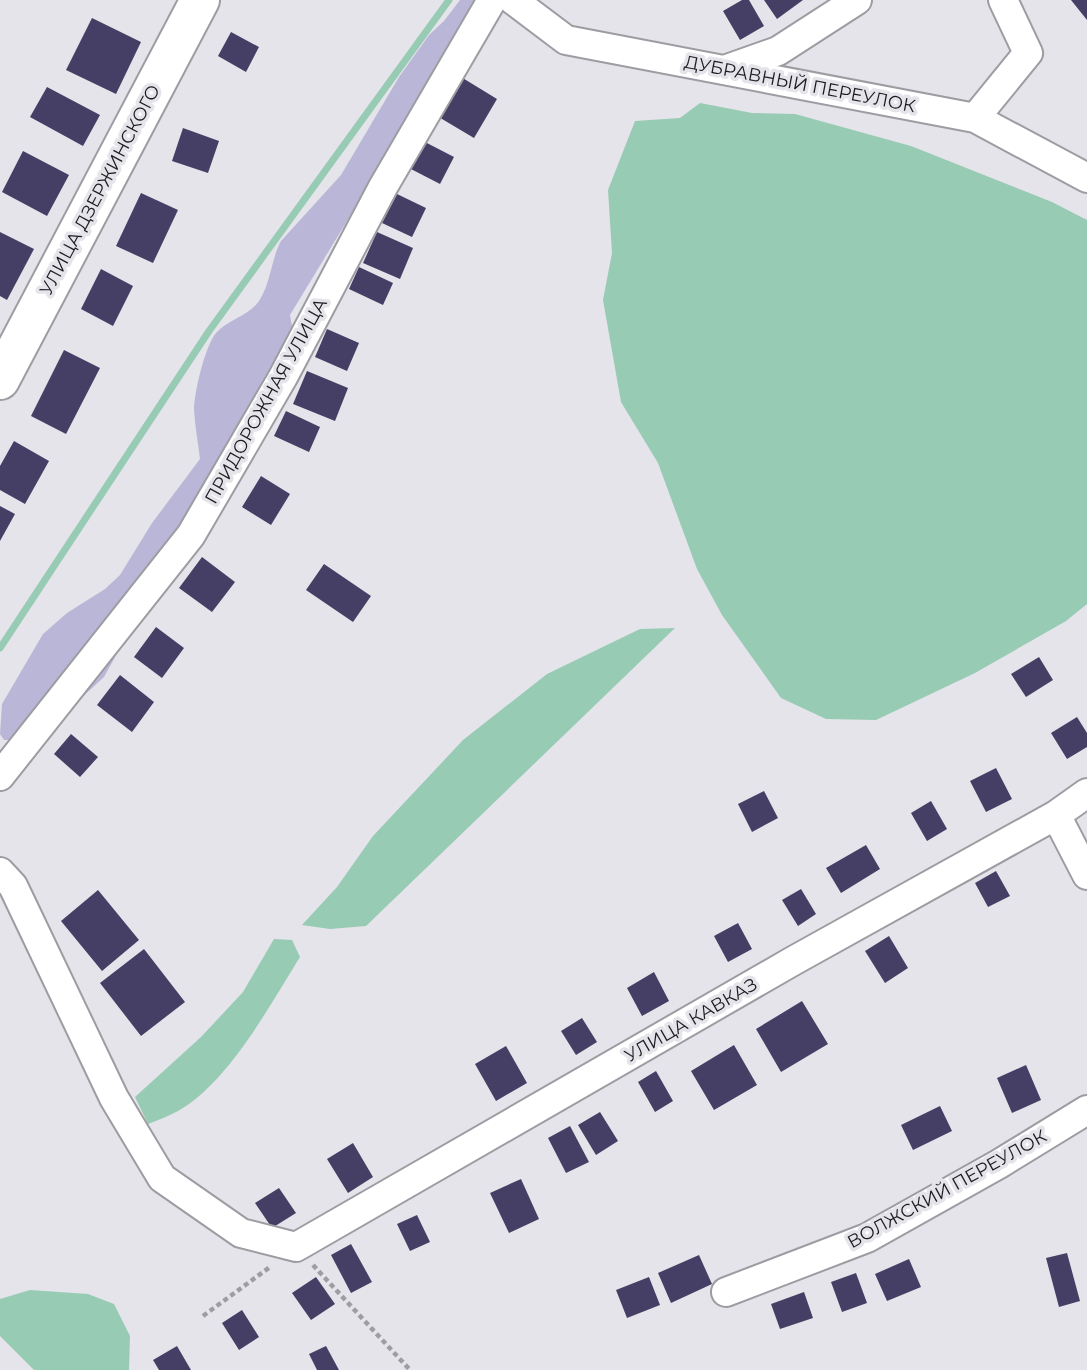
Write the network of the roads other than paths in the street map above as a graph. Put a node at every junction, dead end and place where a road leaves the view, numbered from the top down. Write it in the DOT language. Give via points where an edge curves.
graph roads {
  1 [pos="200,0"];
  2 [pos="492,0"];
  3 [pos="513,0"];
  4 [pos="857,0"];
  5 [pos="1003,0"];
  6 [pos="726,69"];
  7 [pos="975,118"];
  8 [pos="1087,178"];
  9 [pos="0,380"];
  10 [pos="0,776"];
  11 [pos="1087,793"];
  12 [pos="1056,815"];
  13 [pos="0,872"];
  14 [pos="1087,875"];
  15 [pos="1087,1110"];
  16 [pos="726,1292"];
  1 -- 9 [label="main road, УЛИЦА ДЗЕРЖИНСКОГО"];
  2 -- 10 [label="street, ПРИДОРОЖНАЯ УЛИЦА" via="191,535"];
  3 -- 6 [label="street, ДУБРАВНЫЙ ПЕРЕУЛОК" via="566,40"];
  4 -- 6 [label="street" via="778,51"];
  5 -- 7 [label="street" via="1028,52"];
  6 -- 7 [label="street, ДУБРАВНЫЙ ПЕРЕУЛОК"];
  7 -- 8 [label="street, ДУБРАВНЫЙ ПЕРЕУЛОК"];
  11 -- 12 [label="street, УЛИЦА КАВКАЗ"];
  12 -- 13 [label="street, УЛИЦА КАВКАЗ" via="296,1247 241,1233 162,1178 114,1098 13,886"];
  12 -- 14 [label="street"];
  15 -- 16 [label="street, ВОЛЖСКИЙ ПЕРЕУЛОК" via="867,1238"];
}
